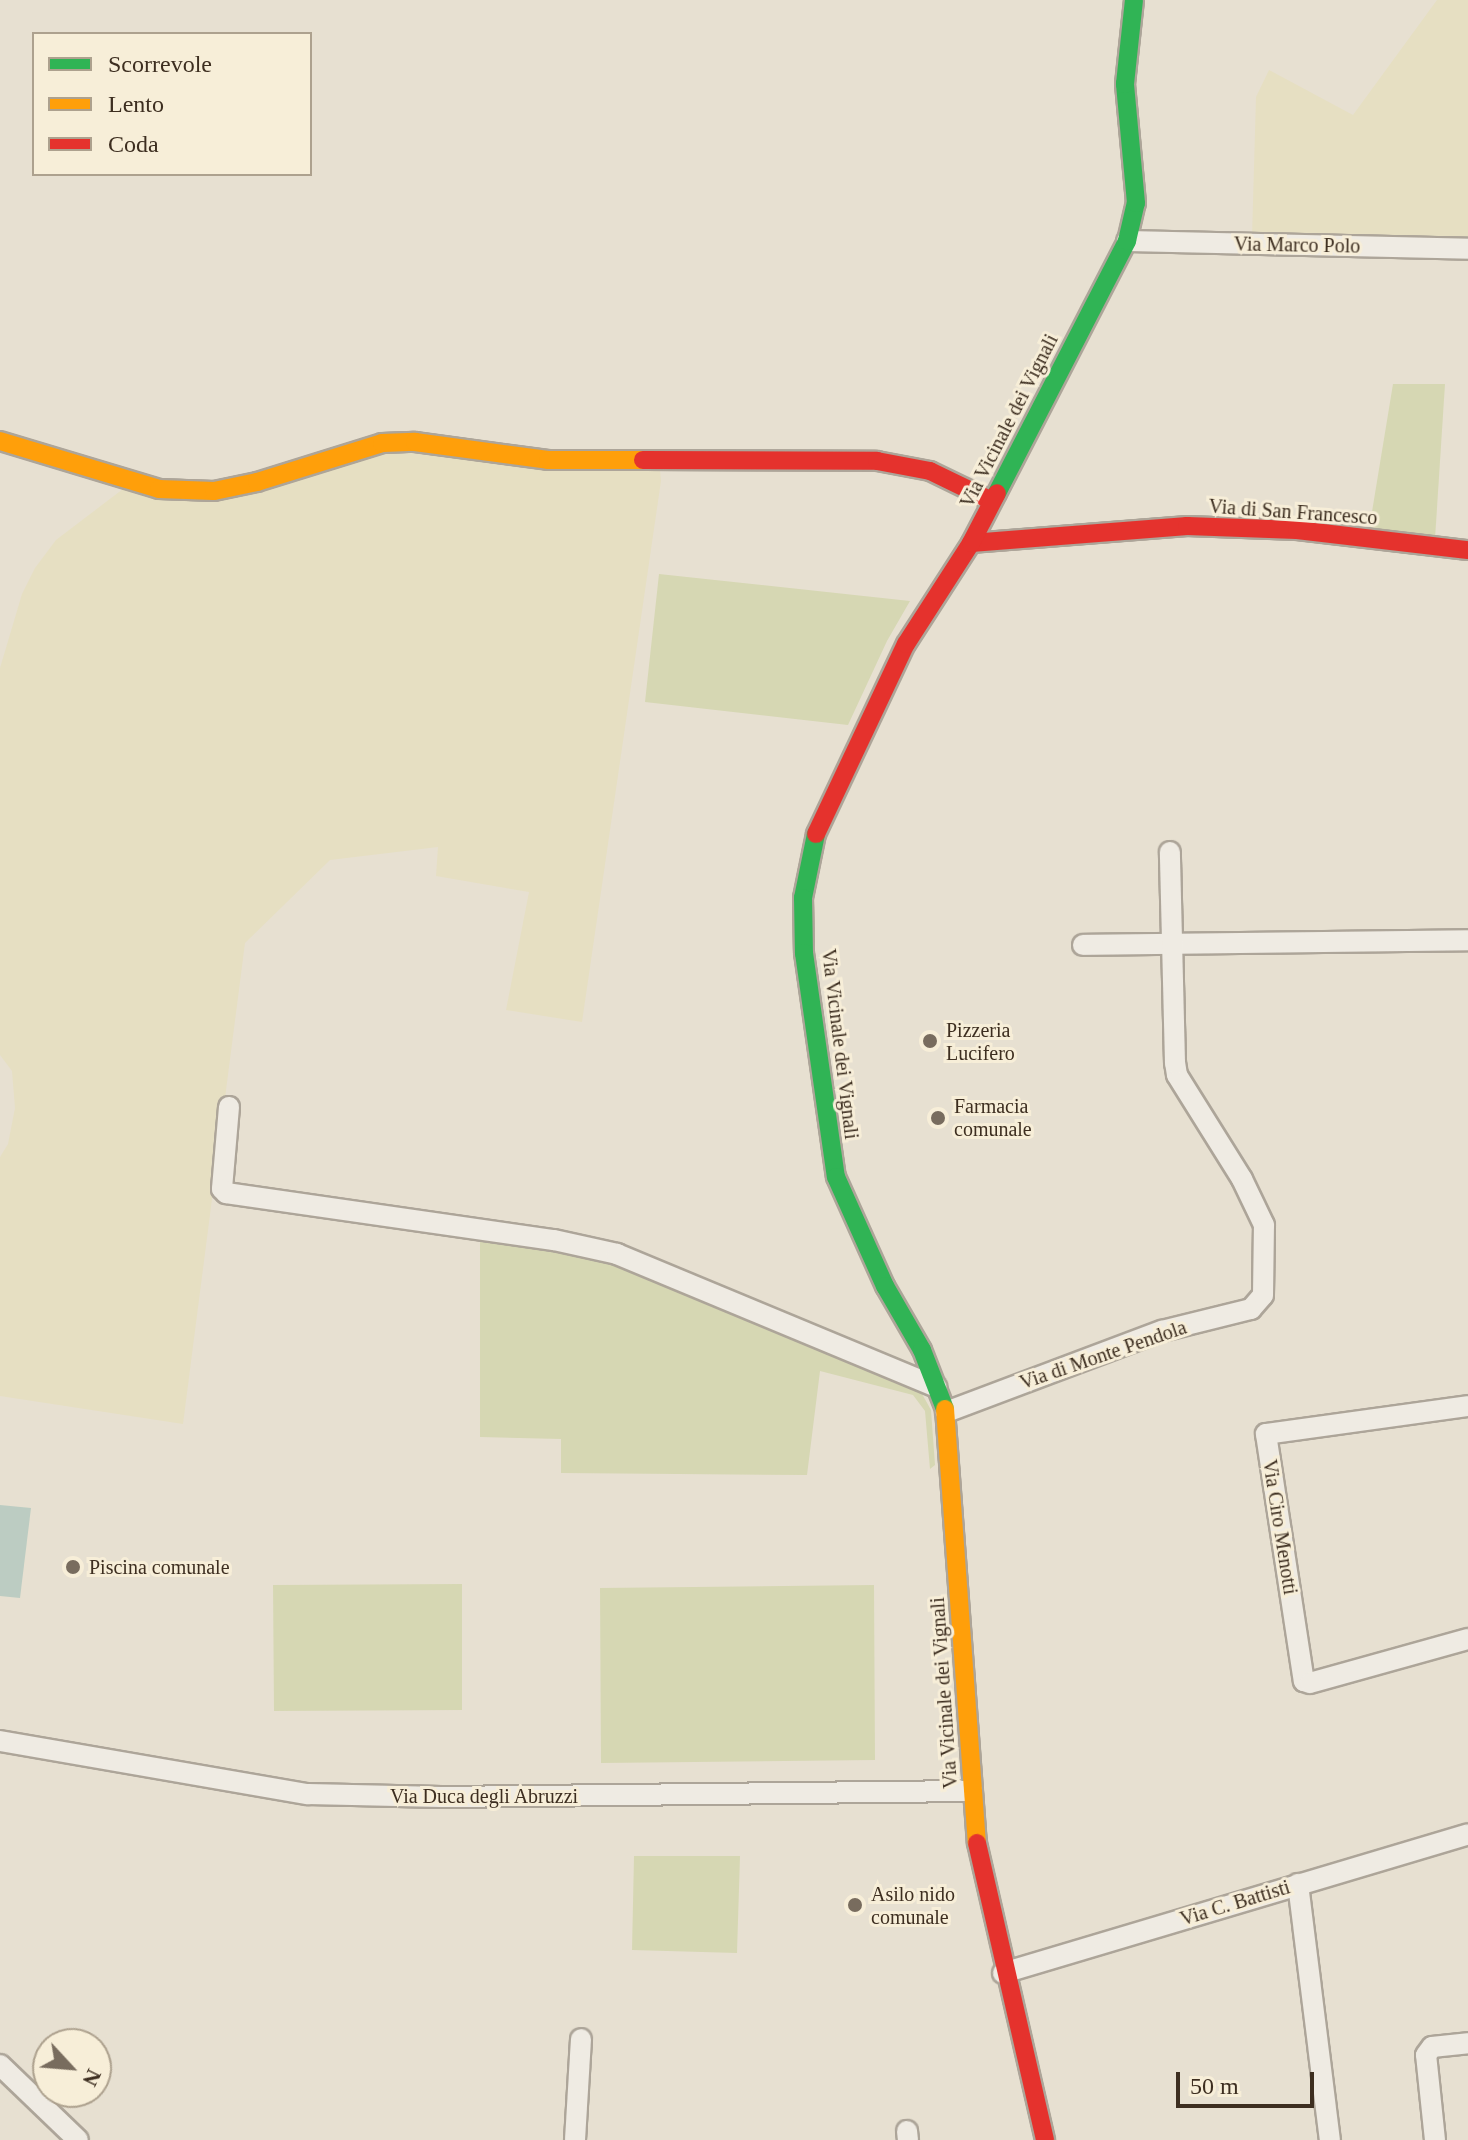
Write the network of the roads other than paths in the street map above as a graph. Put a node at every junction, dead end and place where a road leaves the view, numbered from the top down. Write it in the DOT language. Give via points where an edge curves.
graph roads {
  1 [pos="1134,0"];
  2 [pos="1127,241"];
  3 [pos="1468,249"];
  4 [pos="0,441"];
  5 [pos="992,501"];
  6 [pos="971,543"];
  7 [pos="1468,550"];
  8 [pos="1170,852"];
  9 [pos="1468,940"];
  10 [pos="1169,943"];
  11 [pos="1083,945"];
  12 [pos="229,1107"];
  13 [pos="936,1387"];
  14 [pos="1468,1406"];
  15 [pos="946,1412"];
  16 [pos="1468,1639"];
  17 [pos="0,1741"];
  18 [pos="972,1791"];
  19 [pos="1468,1834"];
  20 [pos="1298,1884"];
  21 [pos="1003,1973"];
  22 [pos="581,2039"];
  23 [pos="1468,2043"];
  24 [pos="0,2065"];
  25 [pos="78,2140"];
  26 [pos="575,2140"];
  27 [pos="1045,2140"];
  28 [pos="1330,2140"];
  29 [pos="1435,2140"];
  1 -- 2 [label="street, Via Vicinale dei Vignali" via="1125,84 1136,203"];
  2 -- 3 [label="street, Via Marco Polo"];
  2 -- 5 [label="street, Via Vicinale dei Vignali"];
  4 -- 5 [label="street" via="159,489 214,491 382,443 415,442 548,460 877,461 930,471"];
  5 -- 6 [label="street, Via Vicinale dei Vignali"];
  6 -- 7 [label="street, Via di San Francesco" via="1187,526 1297,530"];
  6 -- 13 [label="street, Via Vicinale dei Vignali" via="906,644 832,795 811,848 803,898 814,1039 836,1177"];
  8 -- 10 [label="street, Via di Monte Pendola"];
  9 -- 10 [label="street"];
  10 -- 11 [label="street"];
  10 -- 15 [label="street, Via di Monte Pendola" via="1177,1075 1242,1179 1264,1225 1263,1295 1251,1309 1162,1331"];
  12 -- 13 [label="street" via="222,1189 226,1193 554,1240 617,1254"];
  13 -- 15 [label="street, Via Vicinale dei Vignali"];
  14 -- 16 [label="street, Via Ciro Menotti" via="1266,1434 1304,1681"];
  15 -- 18 [label="street, Via Vicinale dei Vignali"];
  17 -- 18 [label="street, Via Duca degli Abruzzi" via="308,1794"];
  18 -- 21 [label="street, Via Vicinale dei Vignali" via="977,1849"];
  19 -- 20 [label="street, Via C. Battisti"];
  20 -- 21 [label="street, Via C. Battisti"];
  20 -- 28 [label="street"];
  21 -- 27 [label="street, Via Vicinale dei Vignali"];
  22 -- 26 [label="street"];
  23 -- 29 [label="street" via="1432,2047 1426,2055"];
  24 -- 25 [label="street"];
}
